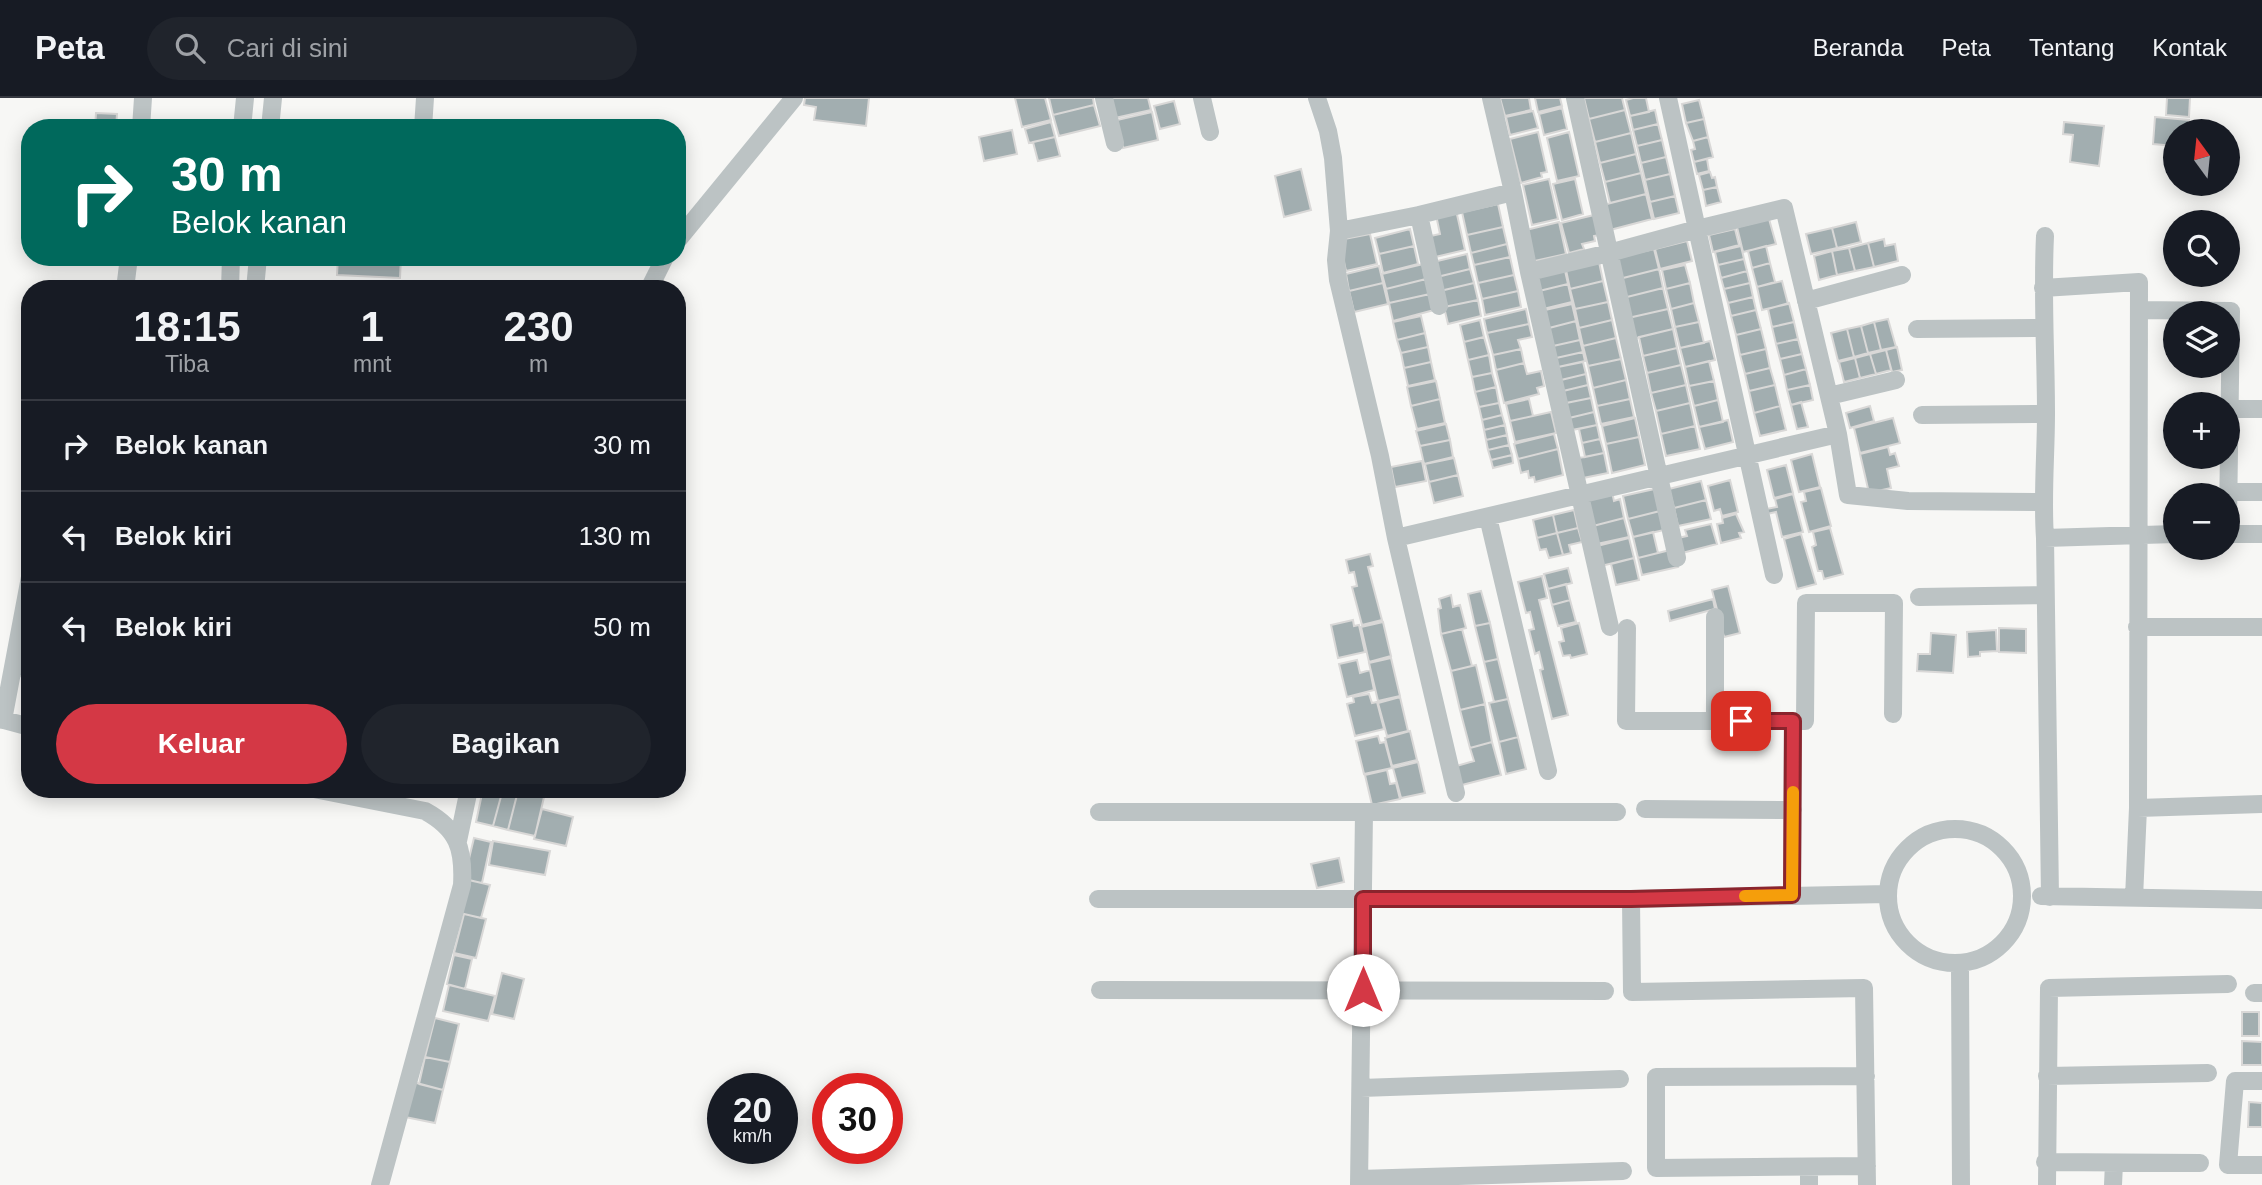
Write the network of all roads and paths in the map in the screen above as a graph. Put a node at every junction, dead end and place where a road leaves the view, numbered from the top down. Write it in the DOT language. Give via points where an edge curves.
graph roads {
  1 [pos="143,98"];
  2 [pos="245,98"];
  3 [pos="273,98"];
  4 [pos="425,98"];
  5 [pos="794,98"];
  6 [pos="1104,98"];
  7 [pos="1202,98"];
  8 [pos="1317,98"];
  9 [pos="1491,98"];
  10 [pos="1575,98"];
  11 [pos="1668,98"];
  12 [pos="142,119"];
  13 [pos="243,119"];
  14 [pos="271,119"];
  15 [pos="424,119"];
  16 [pos="1210,132"];
  17 [pos="1115,143"];
  18 [pos="1513,192"];
  19 [pos="1419,215"];
  20 [pos="1697,229"];
  21 [pos="686,230"];
  22 [pos="1339,231"];
  23 [pos="2045,236"];
  24 [pos="1609,253"];
  25 [pos="1529,272"];
  26 [pos="1902,275"];
  27 [pos="2043,288"];
  28 [pos="1806,301"];
  29 [pos="1439,306"];
  30 [pos="2139,310"];
  31 [pos="2043,328"];
  32 [pos="1917,329"];
  33 [pos="1896,380"];
  34 [pos="2229,392"];
  35 [pos="1829,396"];
  36 [pos="2240,409"];
  37 [pos="2262,409"];
  38 [pos="2046,414"];
  39 [pos="1922,415"];
  40 [pos="1838,434"];
  41 [pos="1746,455"];
  42 [pos="1658,476"];
  43 [pos="2240,492"];
  44 [pos="2262,492"];
  45 [pos="1580,495"];
  46 [pos="2043,502"];
  47 [pos="1488,517"];
  48 [pos="2163,534"];
  49 [pos="2240,534"];
  50 [pos="2262,534"];
  51 [pos="2139,535"];
  52 [pos="1396,538"];
  53 [pos="2045,538"];
  54 [pos="1677,558"];
  55 [pos="1774,575"];
  56 [pos="2045,595"];
  57 [pos="1919,597"];
  58 [pos="1715,617"];
  59 [pos="21,621"];
  60 [pos="2137,626"];
  61 [pos="2262,627"];
  62 [pos="1893,714"];
  63 [pos="1,720"];
  64 [pos="1715,721"];
  65 [pos="1793,721"];
  66 [pos="21,725"];
  67 [pos="1548,771"];
  68 [pos="1456,793"];
  69 [pos="359,798"];
  70 [pos="467,798"];
  71 [pos="2262,804"];
  72 [pos="2138,808"];
  73 [pos="1645,809"];
  74 [pos="1793,810"];
  75 [pos="1099,812"];
  76 [pos="1364,812"];
  77 [pos="1618,812"];
  78 [pos="458,841"];
  79 [pos="1888,894"];
  80 [pos="2024,894"];
  81 [pos="1792,895"];
  82 [pos="2050,897"];
  83 [pos="2134,898"];
  84 [pos="1098,899"];
  85 [pos="1363,899"];
  86 [pos="1631,899"];
  87 [pos="2262,900"];
  88 [pos="1960,964"];
  89 [pos="2228,984"];
  90 [pos="1100,990"];
  91 [pos="1363,990"];
  92 [pos="1605,991"];
  93 [pos="2208,1073"];
  94 [pos="1866,1076"];
  95 [pos="2047,1076"];
  96 [pos="1620,1079"];
  97 [pos="2262,1081"];
  98 [pos="1361,1088"];
  99 [pos="2045,1162"];
  100 [pos="2113,1163"];
  101 [pos="2200,1163"];
  102 [pos="2262,1165"];
  103 [pos="1867,1166"];
  104 [pos="1623,1171"];
  105 [pos="1809,1176"];
  106 [pos="1540,1179"];
  107 [pos="1359,1182"];
  108 [pos="380,1185"];
  109 [pos="1867,1185"];
  110 [pos="1961,1185"];
  111 [pos="2047,1185"];
  112 [pos="2113,1185"];
  1 -- 12 [label="street"];
  2 -- 13 [label="street"];
  3 -- 14 [label="street"];
  4 -- 15 [label="street"];
  5 -- 21 [label="street"];
  6 -- 17 [label="street"];
  7 -- 16 [label="street"];
  8 -- 22 [label="street" via="1333,158"];
  9 -- 18 [label="street"];
  10 -- 24 [label="street"];
  11 -- 20 [label="street"];
  18 -- 19 [label="street"];
  18 -- 25 [label="street"];
  19 -- 22 [label="street"];
  19 -- 29 [label="street"];
  20 -- 24 [label="street"];
  20 -- 28 [label="street" via="1784,208"];
  20 -- 41 [label="street"];
  22 -- 52 [label="street" via="1338,280"];
  23 -- 27 [label="street"];
  24 -- 25 [label="street"];
  24 -- 42 [label="street"];
  25 -- 45 [label="street"];
  26 -- 28 [label="street"];
  27 -- 30 [label="street" via="2139,282"];
  27 -- 31 [label="street"];
  28 -- 35 [label="street"];
  30 -- 34 [label="street" via="2231,311"];
  30 -- 51 [label="street"];
  31 -- 32 [label="street"];
  31 -- 38 [label="street"];
  33 -- 35 [label="street"];
  35 -- 40 [label="street"];
  36 -- 37 [label="street"];
  38 -- 39 [label="street"];
  38 -- 46 [label="street"];
  40 -- 41 [label="street"];
  40 -- 46 [label="street" via="1848,495 1908,501"];
  41 -- 42 [label="street"];
  41 -- 55 [label="street"];
  42 -- 45 [label="street"];
  42 -- 54 [label="street"];
  43 -- 44 [label="street"];
  45 -- 47 [label="street"];
  45 -- 64 [label="street" via="1618,627 1626,721"];
  46 -- 53 [label="street"];
  47 -- 52 [label="street"];
  47 -- 67 [label="street"];
  48 -- 51 [label="street"];
  49 -- 50 [label="street"];
  51 -- 53 [label="street"];
  51 -- 60 [label="street"];
  52 -- 68 [label="street"];
  53 -- 56 [label="street"];
  56 -- 57 [label="street"];
  56 -- 82 [label="street"];
  58 -- 64 [label="street"];
  59 -- 63 [label="street"];
  60 -- 61 [label="street"];
  60 -- 72 [label="street"];
  62 -- 65 [label="street" via="1894,603 1806,603 1805,721"];
  63 -- 66 [label="street"];
  64 -- 65 [label="street"];
  65 -- 74 [label="street"];
  69 -- 78 [label="street" via="425,811 438,818"];
  70 -- 78 [label="street"];
  71 -- 72 [label="street"];
  72 -- 83 [label="street"];
  73 -- 74 [label="street"];
  74 -- 81 [label="street"];
  75 -- 76 [label="street"];
  76 -- 77 [label="street"];
  76 -- 85 [label="street"];
  78 -- 108 [label="street" via="462,886"];
  79 -- 80 [label="street" via="1896,864 1912,845 1934,832 1959,829 1983,835 2004,849 2018,869"];
  79 -- 81 [label="street"];
  79 -- 88 [label="street" via="1895,927 1906,943 1931,959"];
  80 -- 82 [label="street"];
  80 -- 88 [label="street" via="2019,919 2006,941 1985,957"];
  81 -- 86 [label="street"];
  82 -- 83 [label="street"];
  83 -- 87 [label="street"];
  84 -- 85 [label="street"];
  85 -- 86 [label="street"];
  85 -- 91 [label="street"];
  86 -- 94 [label="street" via="1632,992 1864,988"];
  88 -- 110 [label="street"];
  89 -- 95 [label="street" via="2049,988"];
  90 -- 91 [label="street"];
  91 -- 92 [label="street"];
  91 -- 98 [label="street"];
  93 -- 95 [label="street"];
  94 -- 103 [label="street"];
  94 -- 105 [label="street" via="1656,1077 1656,1168"];
  95 -- 99 [label="street"];
  96 -- 98 [label="street"];
  97 -- 102 [label="street" via="2235,1080 2228,1165"];
  98 -- 107 [label="street"];
  99 -- 100 [label="street"];
  99 -- 111 [label="street"];
  100 -- 101 [label="street"];
  100 -- 112 [label="street"];
  103 -- 105 [label="street"];
  103 -- 109 [label="street"];
  104 -- 106 [label="street"];
  106 -- 107 [label="street"];
}
